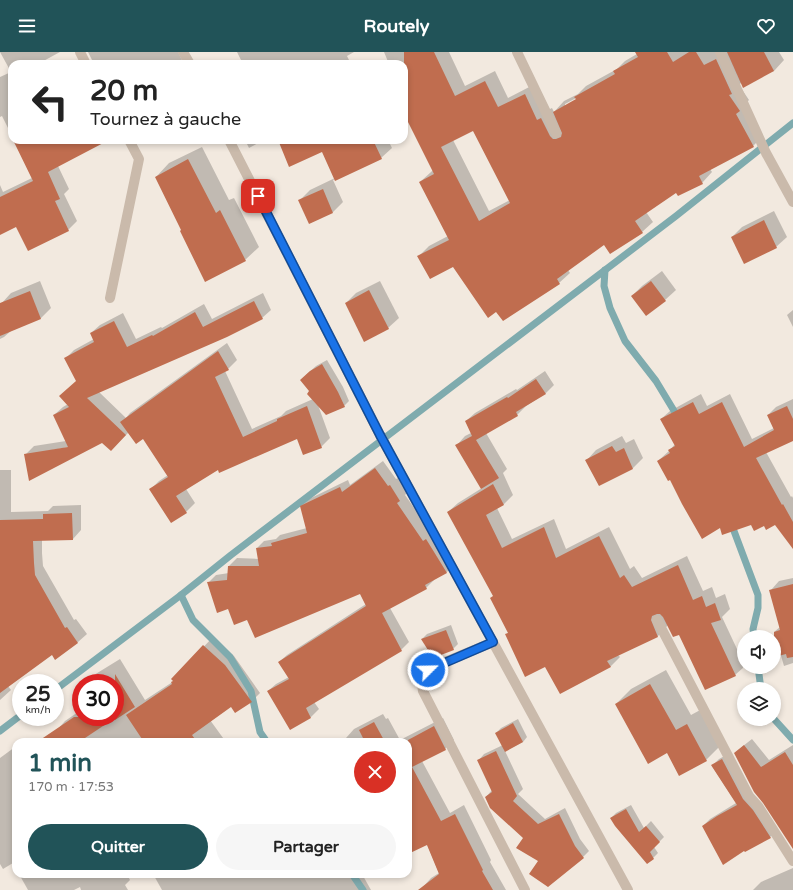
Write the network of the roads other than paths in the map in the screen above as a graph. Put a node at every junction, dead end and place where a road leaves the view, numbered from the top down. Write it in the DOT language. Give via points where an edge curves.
graph roads {
  1 [pos="517,52"];
  2 [pos="720,52"];
  3 [pos="556,133"];
  4 [pos="130,144"];
  5 [pos="231,144"];
  6 [pos="793,202"];
  7 [pos="110,298"];
  8 [pos="657,620"];
  9 [pos="493,642"];
  10 [pos="793,861"];
  11 [pos="525,890"];
  12 [pos="628,890"];
  1 -- 3 [label="street"];
  2 -- 6 [label="street" via="766,153"];
  4 -- 7 [label="street" via="139,159"];
  5 -- 9 [label="street" via="380,435"];
  8 -- 10 [label="street" via="749,796"];
  9 -- 11 [label="street" via="428,670 421,684"];
  9 -- 12 [label="street"];
}
